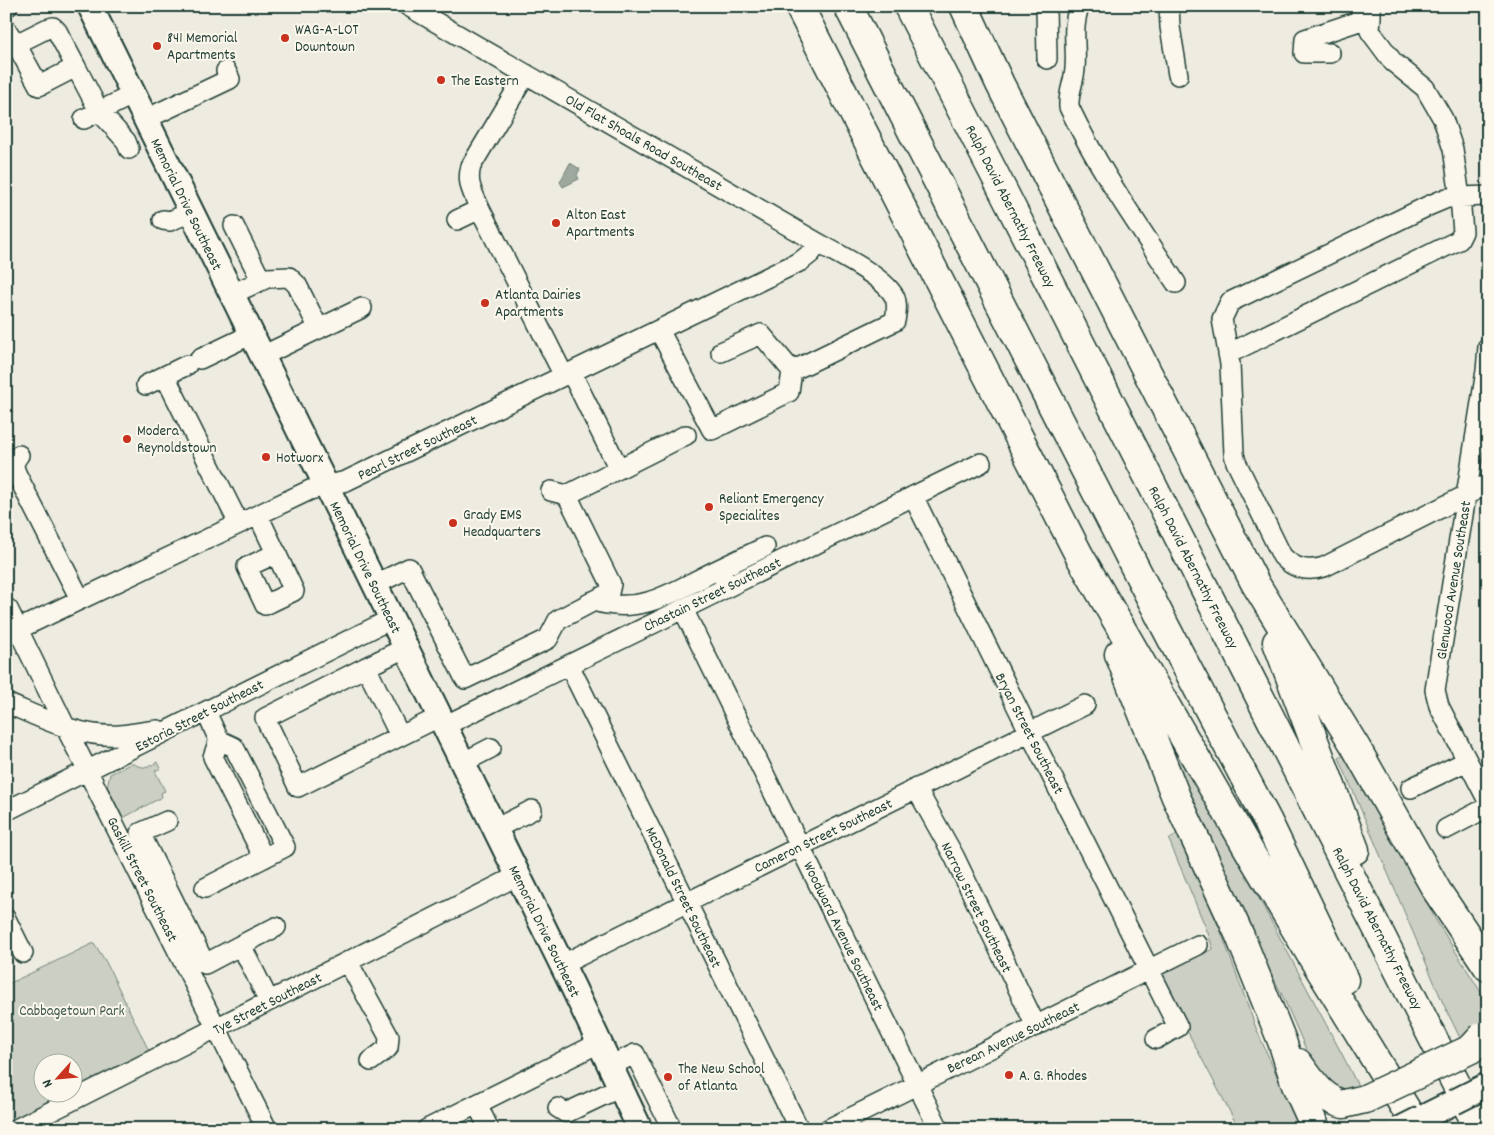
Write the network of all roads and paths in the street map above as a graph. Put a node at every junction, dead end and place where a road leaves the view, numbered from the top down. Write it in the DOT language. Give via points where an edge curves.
graph roads {
  1 [pos="90,6"];
  2 [pos="408,6"];
  3 [pos="781,6"];
  4 [pos="799,6"];
  5 [pos="848,6"];
  6 [pos="908,6"];
  7 [pos="955,6"];
  8 [pos="964,6"];
  9 [pos="1046,6"];
  10 [pos="1079,6"];
  11 [pos="1169,6"];
  12 [pos="1367,10"];
  13 [pos="11,37"];
  14 [pos="1330,53"];
  15 [pos="1047,59"];
  16 [pos="76,67"];
  17 [pos="226,71"];
  18 [pos="526,74"];
  19 [pos="1178,75"];
  20 [pos="1000,84"];
  21 [pos="134,94"];
  22 [pos="92,115"];
  23 [pos="146,119"];
  24 [pos="862,133"];
  25 [pos="130,149"];
  26 [pos="1488,196"];
  27 [pos="1460,197"];
  28 [pos="480,209"];
  29 [pos="192,212"];
  30 [pos="164,220"];
  31 [pos="457,220"];
  32 [pos="234,226"];
  33 [pos="818,243"];
  34 [pos="261,280"];
  35 [pos="1176,283"];
  36 [pos="232,294"];
  37 [pos="362,308"];
  38 [pos="319,329"];
  39 [pos="659,330"];
  40 [pos="252,334"];
  41 [pos="1488,347"];
  42 [pos="722,352"];
  43 [pos="262,356"];
  44 [pos="1229,359"];
  45 [pos="792,371"];
  46 [pos="568,374"];
  47 [pos="165,376"];
  48 [pos="146,385"];
  49 [pos="686,435"];
  50 [pos="18,455"];
  51 [pos="980,463"];
  52 [pos="619,469"];
  53 [pos="1488,484"];
  54 [pos="326,486"];
  55 [pos="1466,495"];
  56 [pos="913,496"];
  57 [pos="258,515"];
  58 [pos="239,524"];
  59 [pos="765,547"];
  60 [pos="277,553"];
  61 [pos="1078,555"];
  62 [pos="719,569"];
  63 [pos="1255,583"];
  64 [pos="374,585"];
  65 [pos="728,587"];
  66 [pos="80,600"];
  67 [pos="593,601"];
  68 [pos="6,608"];
  69 [pos="683,609"];
  70 [pos="391,619"];
  71 [pos="12,632"];
  72 [pos="405,648"];
  73 [pos="569,665"];
  74 [pos="366,667"];
  75 [pos="250,690"];
  76 [pos="6,702"];
  77 [pos="1085,705"];
  78 [pos="206,712"];
  79 [pos="265,718"];
  80 [pos="441,721"];
  81 [pos="66,728"];
  82 [pos="174,728"];
  83 [pos="1029,732"];
  84 [pos="400,736"];
  85 [pos="491,748"];
  86 [pos="1467,761"];
  87 [pos="462,763"];
  88 [pos="89,770"];
  89 [pos="916,788"];
  90 [pos="1411,788"];
  91 [pos="1485,790"];
  92 [pos="1488,807"];
  93 [pos="532,810"];
  94 [pos="6,811"];
  95 [pos="167,821"];
  96 [pos="495,829"];
  97 [pos="1446,829"];
  98 [pos="800,846"];
  99 [pos="518,876"];
  100 [pos="205,888"];
  101 [pos="687,902"];
  102 [pos="1452,914"];
  103 [pos="6,919"];
  104 [pos="276,927"];
  105 [pos="241,945"];
  106 [pos="1198,945"];
  107 [pos="23,953"];
  108 [pos="348,962"];
  109 [pos="561,965"];
  110 [pos="1488,967"];
  111 [pos="1150,970"];
  112 [pos="1402,975"];
  113 [pos="1488,990"];
  114 [pos="269,1001"];
  115 [pos="1036,1026"];
  116 [pos="217,1028"];
  117 [pos="1486,1033"];
  118 [pos="1156,1039"];
  119 [pos="1282,1041"];
  120 [pos="599,1043"];
  121 [pos="371,1062"];
  122 [pos="610,1066"];
  123 [pos="917,1085"];
  124 [pos="1488,1085"];
  125 [pos="620,1087"];
  126 [pos="477,1104"];
  127 [pos="558,1108"];
  128 [pos="1409,1124"];
  129 [pos="16,1129"];
  130 [pos="267,1129"];
  131 [pos="427,1129"];
  132 [pos="489,1129"];
  133 [pos="640,1129"];
  134 [pos="672,1129"];
  135 [pos="799,1129"];
  136 [pos="828,1129"];
  137 [pos="939,1129"];
  138 [pos="1316,1129"];
  139 [pos="1479,1129"];
  1 -- 21 [label="main road, Memorial Drive Southeast"];
  2 -- 18 [label="street, Old Flat Shoals Road Southeast"];
  3 -- 24 [label="highway" via="823,78"];
  4 -- 24 [label="highway"];
  5 -- 128 [label="highway" via="1268,822"];
  6 -- 112 [label="highway, Ralph David Abernathy Freeway"];
  7 -- 20 [label="highway"];
  8 -- 20 [label="highway"];
  9 -- 15 [label="street"];
  10 -- 35 [label="street" via="1074,20 1075,71 1070,107 1108,180"];
  11 -- 19 [label="street"];
  12 -- 14 [label="street" via="1305,39 1304,53"];
  12 -- 27 [label="street" via="1370,31 1393,62 1425,88 1443,119 1453,149"];
  13 -- 16 [label="street" via="53,27"];
  13 -- 16 [label="street" via="39,86"];
  16 -- 22 [label="street"];
  17 -- 23 [label="street" via="230,79"];
  18 -- 28 [label="street" via="471,166 470,186"];
  18 -- 33 [label="street, Old Flat Shoals Road Southeast"];
  20 -- 63 [label="highway"];
  21 -- 22 [label="street"];
  21 -- 23 [label="main road, Memorial Drive Southeast"];
  22 -- 25 [label="street" via="126,141"];
  23 -- 29 [label="main road, Memorial Drive Southeast"];
  24 -- 61 [label="highway"];
  26 -- 27 [label="street"];
  27 -- 44 [label="street" via="1463,232 1459,240"];
  27 -- 44 [label="street" via="1447,198 1428,206 1230,302 1222,319"];
  28 -- 31 [label="street"];
  28 -- 46 [label="street"];
  29 -- 30 [label="street" via="170,221"];
  29 -- 36 [label="main road, Memorial Drive Southeast"];
  32 -- 34 [label="street"];
  33 -- 39 [label="street, Pearl Street Southeast" via="801,261"];
  33 -- 45 [label="street, Old Flat Shoals Road Southeast" via="888,287 895,299 895,322"];
  34 -- 36 [label="street"];
  34 -- 38 [label="street" via="289,277 300,290"];
  36 -- 40 [label="main road, Memorial Drive Southeast"];
  37 -- 38 [label="street"];
  38 -- 43 [label="street"];
  39 -- 45 [label="street" via="712,430 791,397"];
  39 -- 46 [label="street, Pearl Street Southeast"];
  40 -- 43 [label="main road, Memorial Drive Southeast"];
  40 -- 47 [label="street"];
  41 -- 55 [label="street, Glenwood Avenue Southeast"];
  42 -- 45 [label="street" via="761,334"];
  43 -- 54 [label="main road, Memorial Drive Southeast"];
  44 -- 55 [label="street" via="1236,462 1287,562 1301,569 1324,567"];
  46 -- 52 [label="street"];
  46 -- 54 [label="street, Pearl Street Southeast" via="346,482"];
  47 -- 48 [label="street"];
  47 -- 58 [label="street"];
  49 -- 52 [label="street"];
  50 -- 66 [label="street" via="14,461 17,475"];
  51 -- 56 [label="street, Chastain Street Southeast"];
  52 -- 67 [label="street" via="559,493 611,584 609,593"];
  53 -- 55 [label="street"];
  54 -- 57 [label="street, Pearl Street Southeast" via="310,490"];
  54 -- 64 [label="main road, Memorial Drive Southeast"];
  55 -- 86 [label="street, Glenwood Avenue Southeast" via="1435,690 1439,706"];
  56 -- 65 [label="street, Chastain Street Southeast"];
  56 -- 83 [label="street, Bryan Street Southeast"];
  57 -- 58 [label="street, Pearl Street Southeast"];
  57 -- 60 [label="street"];
  58 -- 66 [label="street, Pearl Street Southeast"];
  59 -- 62 [label="street"];
  61 -- 119 [label="highway" via="1176,797 1240,936"];
  61 -- 128 [label="highway"];
  62 -- 65 [label="street"];
  62 -- 67 [label="street" via="651,602 629,606"];
  63 -- 102 [label="highway" via="1355,746"];
  63 -- 112 [label="highway"];
  64 -- 67 [label="street" via="409,568 465,680 548,639 558,620"];
  64 -- 70 [label="main road, Memorial Drive Southeast"];
  65 -- 69 [label="street, Chastain Street Southeast"];
  66 -- 71 [label="street, Pearl Street Southeast"];
  68 -- 71 [label="street, Gaskill Street Southeast"];
  69 -- 73 [label="street, Chastain Street Southeast"];
  69 -- 98 [label="street, Woodward Avenue Southeast"];
  70 -- 72 [label="main road, Memorial Drive Southeast"];
  70 -- 75 [label="street, Estoria Street Southeast"];
  71 -- 81 [label="street, Gaskill Street Southeast"];
  72 -- 74 [label="street"];
  72 -- 80 [label="main road, Memorial Drive Southeast"];
  73 -- 80 [label="street, Chastain Street Southeast"];
  73 -- 101 [label="street, McDonald Street Southeast"];
  74 -- 79 [label="street"];
  74 -- 84 [label="street"];
  75 -- 78 [label="street, Estoria Street Southeast"];
  75 -- 79 [label="street"];
  76 -- 81 [label="street"];
  77 -- 83 [label="street, Cameron Street Southeast"];
  78 -- 82 [label="street, Estoria Street Southeast"];
  78 -- 100 [label="street" via="219,740 234,747 285,847"];
  79 -- 84 [label="street, Chastain Street Southeast" via="298,787"];
  80 -- 84 [label="street, Chastain Street Southeast"];
  80 -- 87 [label="main road, Memorial Drive Southeast"];
  81 -- 82 [label="street" via="90,734 118,735"];
  81 -- 88 [label="street, Gaskill Street Southeast"];
  82 -- 88 [label="street, Estoria Street Southeast"];
  83 -- 89 [label="street, Cameron Street Southeast"];
  83 -- 111 [label="street, Bryan Street Southeast"];
  85 -- 87 [label="street"];
  86 -- 90 [label="street"];
  86 -- 91 [label="street, Glenwood Avenue Southeast"];
  87 -- 96 [label="main road, Memorial Drive Southeast"];
  88 -- 94 [label="street, Estoria Street Southeast"];
  88 -- 116 [label="street, Gaskill Street Southeast"];
  89 -- 98 [label="street, Cameron Street Southeast"];
  89 -- 115 [label="street, Narrow Street Southeast" via="954,856"];
  92 -- 97 [label="street"];
  93 -- 96 [label="street"];
  95 -- 105 [label="street" via="140,833 205,964"];
  96 -- 99 [label="main road, Memorial Drive Southeast"];
  98 -- 101 [label="street, Cameron Street Southeast"];
  98 -- 123 [label="street, Woodward Avenue Southeast"];
  99 -- 108 [label="street, Tye Street Southeast"];
  99 -- 109 [label="main road, Memorial Drive Southeast"];
  101 -- 109 [label="street, Cameron Street Southeast"];
  101 -- 135 [label="street, McDonald Street Southeast"];
  102 -- 110 [label="highway"];
  102 -- 113 [label="highway"];
  103 -- 107 [label="street"];
  104 -- 105 [label="street"];
  105 -- 114 [label="street"];
  106 -- 111 [label="street, Berean Avenue Southeast"];
  108 -- 114 [label="street, Tye Street Southeast"];
  108 -- 121 [label="street" via="389,1037 388,1048"];
  109 -- 120 [label="main road, Memorial Drive Southeast"];
  111 -- 115 [label="street, Berean Avenue Southeast"];
  111 -- 118 [label="street, Bryan Street Southeast" via="1178,1027"];
  112 -- 139 [label="highway, Ralph David Abernathy Freeway"];
  114 -- 116 [label="street, Tye Street Southeast"];
  115 -- 123 [label="street, Berean Avenue Southeast"];
  116 -- 129 [label="street, Tye Street Southeast"];
  116 -- 130 [label="street, Gaskill Street Southeast"];
  117 -- 119 [label="highway, bridge" via="1471,1049 1365,1099 1344,1104 1335,1103 1320,1092"];
  119 -- 138 [label="highway" via="1296,1085"];
  120 -- 122 [label="main road, Memorial Drive Southeast"];
  120 -- 126 [label="street"];
  122 -- 125 [label="main road, Memorial Drive Southeast"];
  122 -- 134 [label="street" via="636,1054"];
  123 -- 136 [label="street, Berean Avenue Southeast"];
  123 -- 137 [label="street, Woodward Avenue Southeast"];
  124 -- 128 [label="main road, bridge"];
  125 -- 127 [label="street" via="566,1113"];
  125 -- 133 [label="main road, Memorial Drive Southeast"];
  126 -- 131 [label="street"];
  126 -- 132 [label="street"];
}
